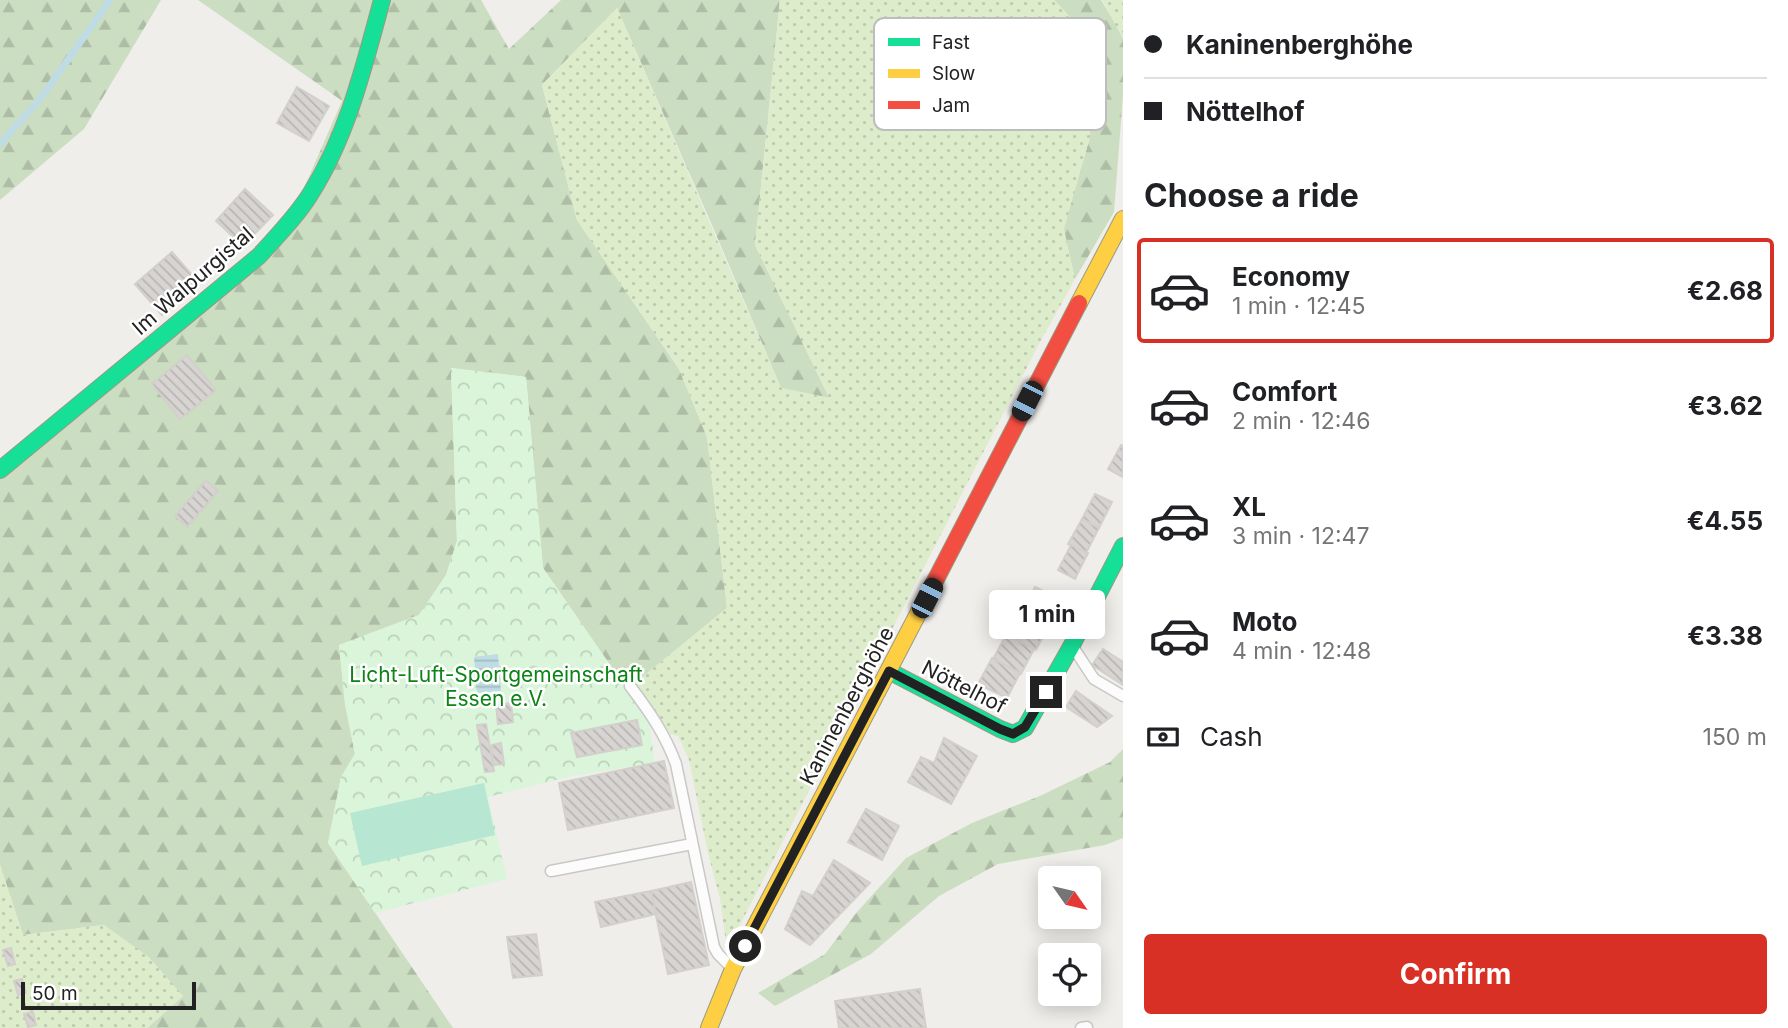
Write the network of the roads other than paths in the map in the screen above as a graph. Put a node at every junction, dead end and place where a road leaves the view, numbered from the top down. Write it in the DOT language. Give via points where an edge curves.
graph roads {
  1 [pos="382,0"];
  2 [pos="1123,219"];
  3 [pos="0,470"];
  4 [pos="1123,546"];
  5 [pos="1072,645"];
  6 [pos="889,671"];
  7 [pos="630,686"];
  8 [pos="1123,696"];
  9 [pos="692,844"];
  10 [pos="551,871"];
  11 [pos="733,969"];
  12 [pos="1087,1027"];
  13 [pos="709,1028"];
  14 [pos="1081,1028"];
  1 -- 3 [label="street, Im Walpurgistal" via="352,105 329,161 285,225 259,256"];
  2 -- 6 [label="street, Kaninenberghöhe"];
  4 -- 5 [label="street, Nöttelhof"];
  5 -- 6 [label="street, Nöttelhof" via="1033,715 1013,734"];
  5 -- 8 [label="lane" via="1094,679"];
  6 -- 11 [label="street, Kaninenberghöhe"];
  7 -- 9 [label="lane" via="669,744"];
  9 -- 10 [label="lane"];
  9 -- 11 [label="lane" via="714,947"];
  11 -- 13 [label="street, Kaninenberghöhe"];
  12 -- 14 [label="lane"];
}
